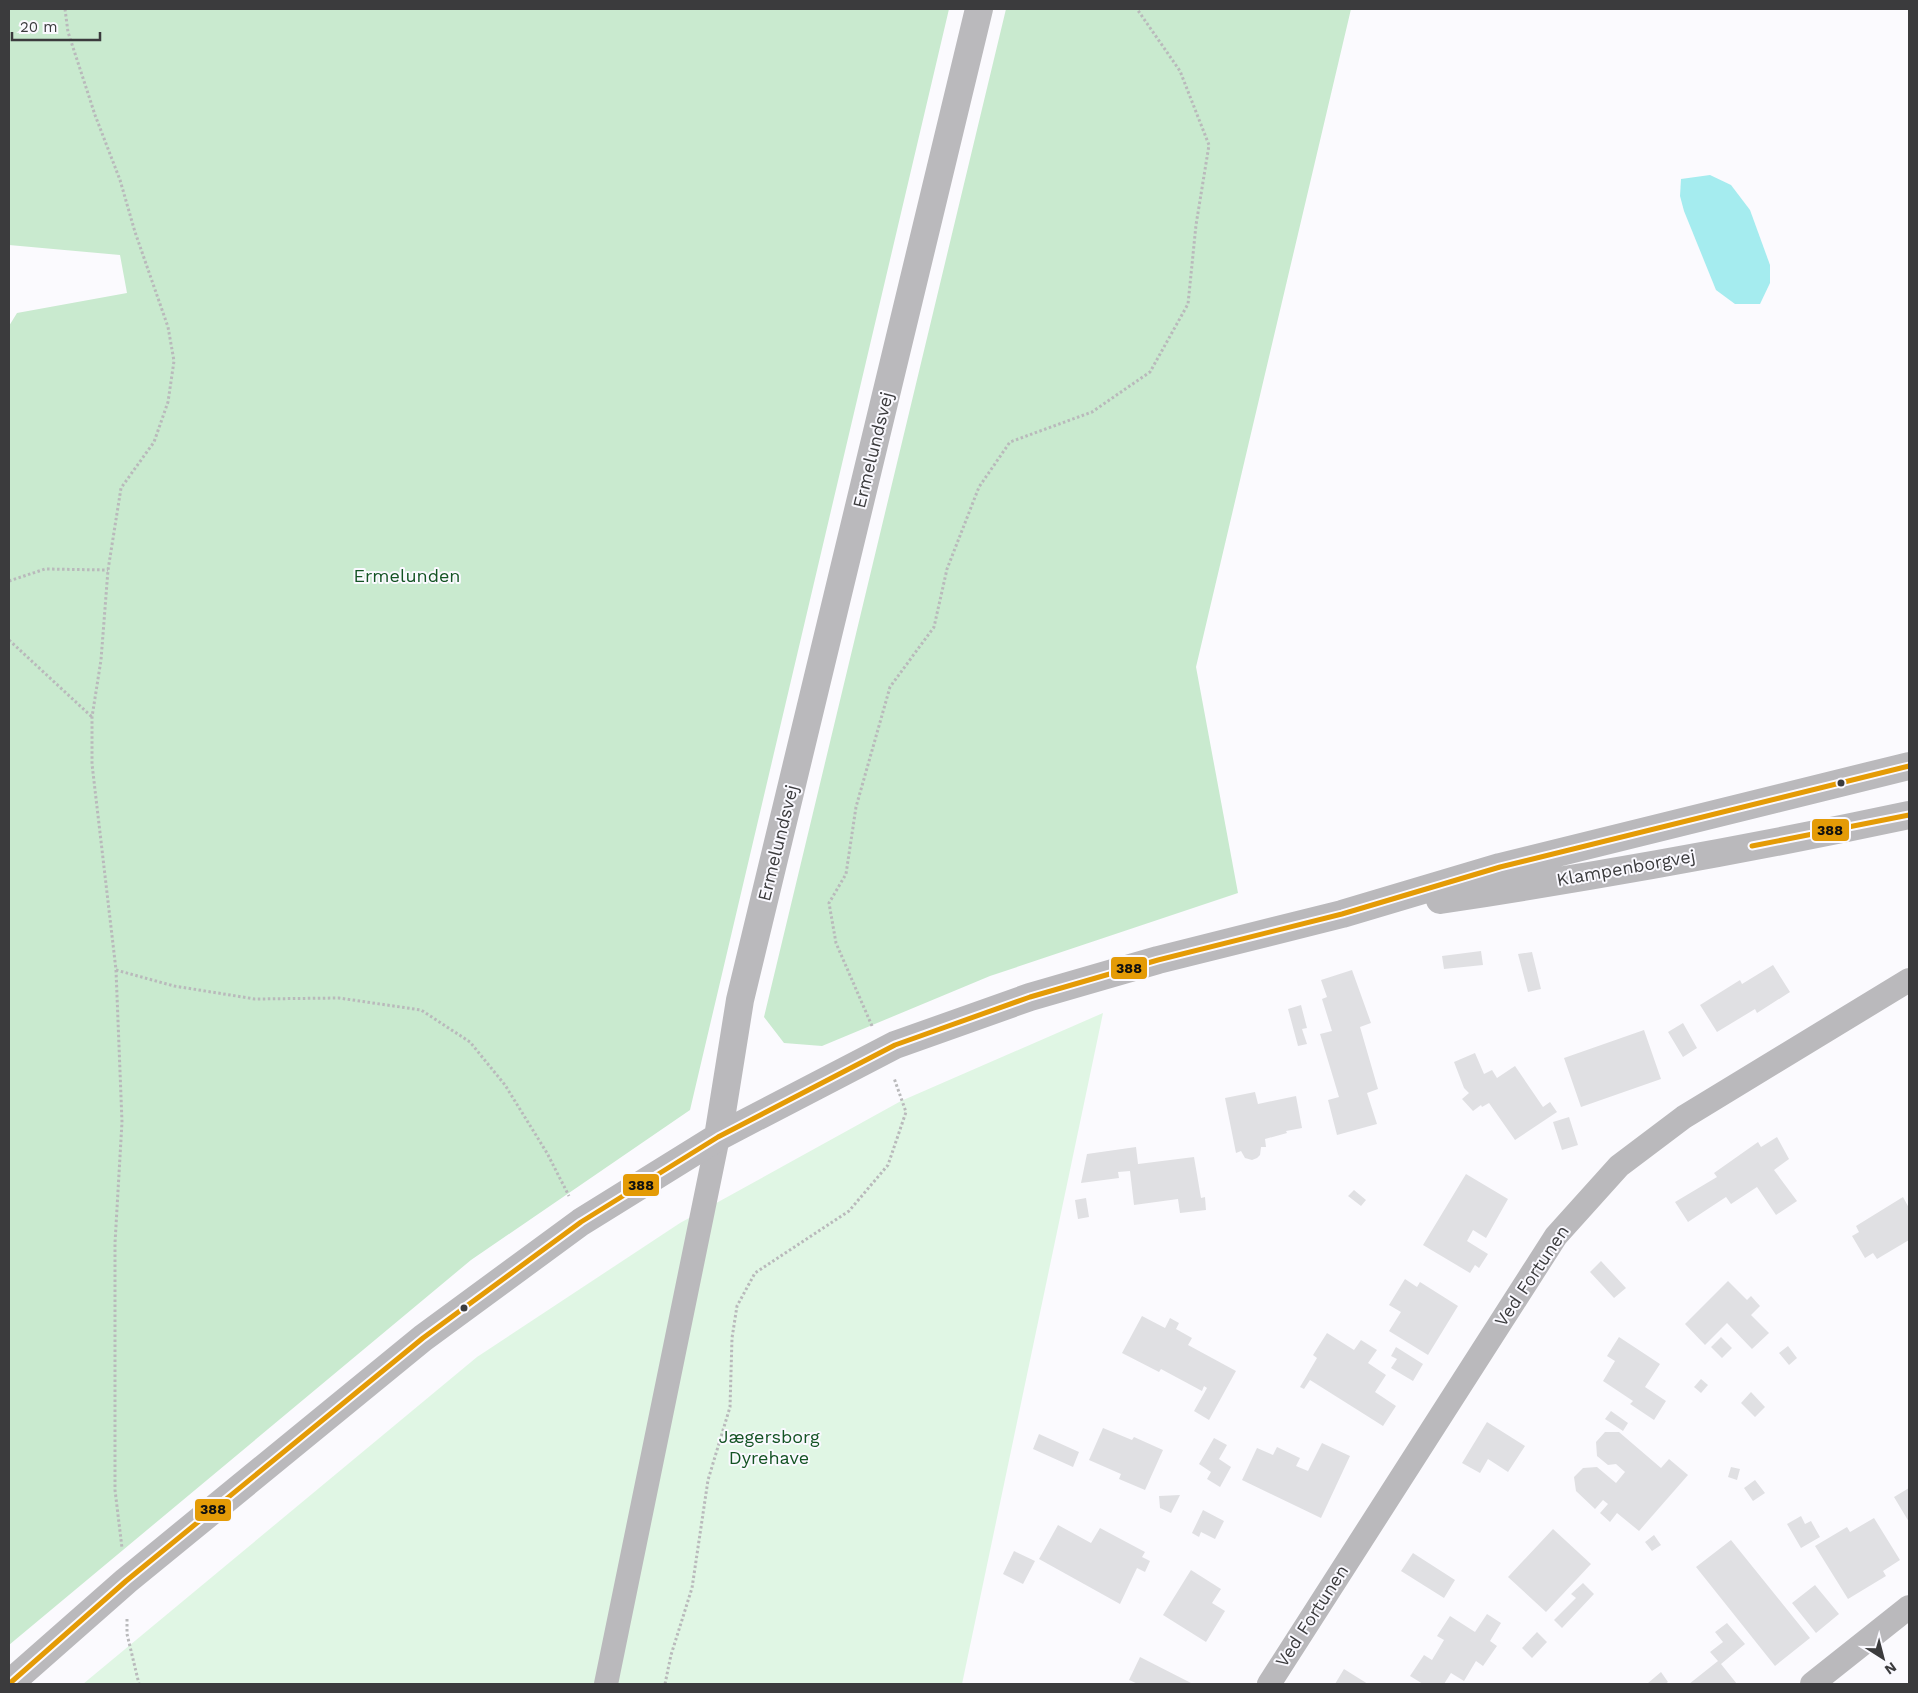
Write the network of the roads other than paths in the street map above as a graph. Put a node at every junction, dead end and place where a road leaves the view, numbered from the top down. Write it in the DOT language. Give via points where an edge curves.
graph roads {
  1 [pos="979,9"];
  2 [pos="1909,766"];
  3 [pos="1909,815"];
  4 [pos="1342,914"];
  5 [pos="1909,980"];
  6 [pos="718,1137"];
  7 [pos="1909,1607"];
  8 [pos="9,1684"];
  9 [pos="606,1684"];
  10 [pos="1269,1684"];
  11 [pos="1812,1684"];
  1 -- 6 [label="street, Ermelundsvej" via="740,1000"];
  2 -- 4 [label="street, Klampenborgvej" via="1500,867"];
  3 -- 4 [label="street, Klampenborgvej" via="1502,890"];
  4 -- 6 [label="street, Klampenborgvej" via="1158,960 1030,997 895,1045"];
  5 -- 10 [label="street, Ved Fortunen" via="1684,1116 1619,1166 1556,1236"];
  6 -- 8 [label="street, Klampenborgvej" via="581,1222 423,1338 126,1581"];
  6 -- 9 [label="street, Ermelundsvej"];
  7 -- 11 [label="street"];
}
